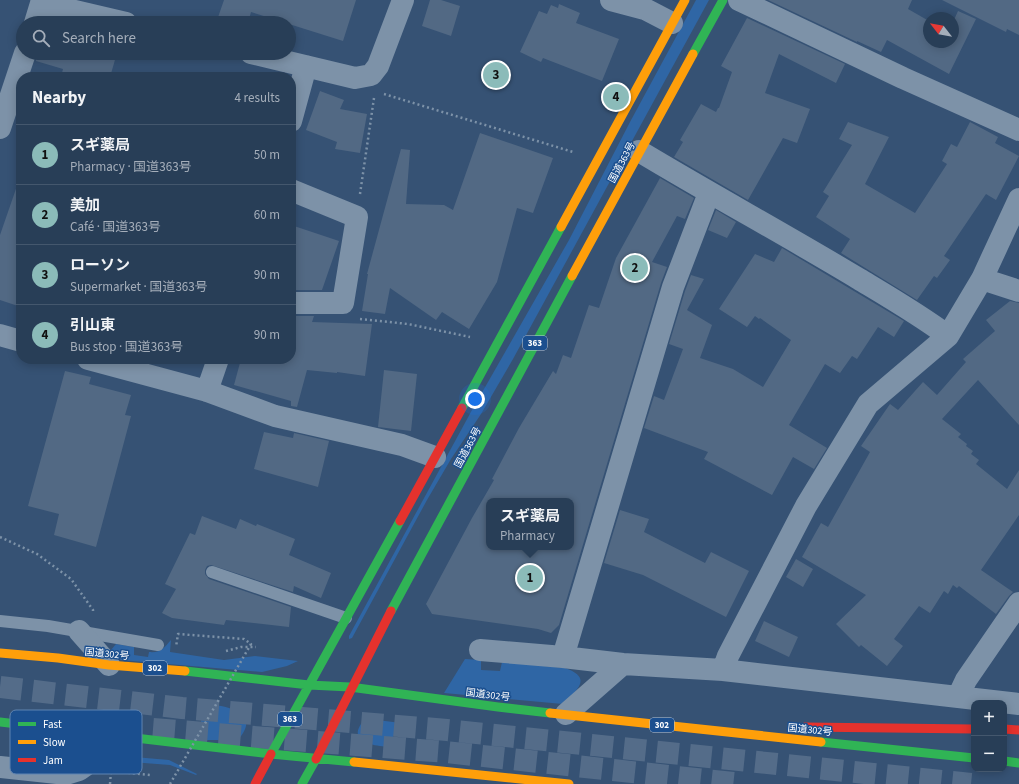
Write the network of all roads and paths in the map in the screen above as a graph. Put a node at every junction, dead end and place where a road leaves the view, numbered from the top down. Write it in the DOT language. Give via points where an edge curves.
graph roads {
  1 [pos="403,0"];
  2 [pos="611,0"];
  3 [pos="684,0"];
  4 [pos="723,0"];
  5 [pos="739,0"];
  6 [pos="40,9"];
  7 [pos="83,16"];
  8 [pos="672,23"];
  9 [pos="23,60"];
  10 [pos="281,60"];
  11 [pos="306,66"];
  12 [pos="19,72"];
  13 [pos="16,80"];
  14 [pos="373,83"];
  15 [pos="296,103"];
  16 [pos="0,128"];
  17 [pos="1019,130"];
  18 [pos="639,151"];
  19 [pos="572,152"];
  20 [pos="296,192"];
  21 [pos="709,193"];
  22 [pos="1019,199"];
  23 [pos="357,217"];
  24 [pos="982,278"];
  25 [pos="1019,291"];
  26 [pos="296,303"];
  27 [pos="343,303"];
  28 [pos="0,335"];
  29 [pos="948,336"];
  30 [pos="470,337"];
  31 [pos="16,339"];
  32 [pos="107,364"];
  33 [pos="216,364"];
  34 [pos="207,391"];
  35 [pos="435,457"];
  36 [pos="0,537"];
  37 [pos="212,572"];
  38 [pos="1019,602"];
  39 [pos="346,618"];
  40 [pos="0,621"];
  41 [pos="88,633"];
  42 [pos="158,645"];
  43 [pos="176,647"];
  44 [pos="256,647"];
  45 [pos="221,652"];
  46 [pos="0,653"];
  47 [pos="488,655"];
  48 [pos="563,657"];
  49 [pos="623,664"];
  50 [pos="110,665"];
  51 [pos="723,670"];
  52 [pos="309,684"];
  53 [pos="350,687"];
  54 [pos="958,697"];
  55 [pos="1019,704"];
  56 [pos="566,714"];
  57 [pos="0,722"];
  58 [pos="10,723"];
  59 [pos="772,728"];
  60 [pos="795,728"];
  61 [pos="704,729"];
  62 [pos="971,729"];
  63 [pos="1007,729"];
  64 [pos="1019,730"];
  65 [pos="142,740"];
  66 [pos="271,754"];
  67 [pos="971,758"];
  68 [pos="316,759"];
  69 [pos="1007,761"];
  70 [pos="1019,763"];
  71 [pos="0,767"];
  72 [pos="10,768"];
  73 [pos="111,774"];
  74 [pos="140,774"];
  75 [pos="150,775"];
  76 [pos="110,784"];
  77 [pos="170,784"];
  78 [pos="255,784"];
  79 [pos="302,784"];
  80 [pos="569,784"];
  1 -- 14 [label="street"];
  2 -- 8 [label="street" via="645,9"];
  3 -- 8 [label="main road, 363"];
  4 -- 18 [label="main road, 国道363号 / 363"];
  5 -- 17 [label="street"];
  6 -- 7 [label="street"];
  8 -- 35 [label="main road, 363"];
  9 -- 12 [label="street"];
  10 -- 11 [label="street"];
  11 -- 14 [label="street"];
  11 -- 15 [label="street"];
  13 -- 16 [label="street"];
  14 -- 19 [label="path"];
  14 -- 23 [label="path"];
  18 -- 21 [label="street"];
  18 -- 53 [label="main road, 国道363号 / 363"];
  20 -- 23 [label="street"];
  21 -- 29 [label="street" via="796,241"];
  21 -- 48 [label="street" via="673,288"];
  22 -- 24 [label="street"];
  23 -- 27 [label="street"];
  24 -- 25 [label="street"];
  24 -- 29 [label="street"];
  26 -- 27 [label="street"];
  27 -- 30 [label="path" via="344,318 408,324"];
  28 -- 31 [label="street"];
  29 -- 51 [label="street" via="868,404 806,506"];
  32 -- 34 [label="street"];
  33 -- 34 [label="street"];
  34 -- 35 [label="street" via="275,416 402,445"];
  35 -- 39 [label="main road, 363"];
  36 -- 41 [label="path" via="36,554 71,579 93,610"];
  37 -- 39 [label="lane"];
  38 -- 54 [label="street" via="966,680"];
  39 -- 52 [label="main road, 363"];
  40 -- 41 [label="lane"];
  41 -- 42 [label="lane" via="143,646"];
  41 -- 50 [label="street"];
  43 -- 77 [label="path, bridge" via="178,634 244,640 251,644"];
  44 -- 45 [label="path" via="241,647"];
  46 -- 50 [label="main road, 国道302号 / 302"];
  47 -- 48 [label="street"];
  48 -- 49 [label="street"];
  49 -- 51 [label="street"];
  49 -- 56 [label="street"];
  50 -- 52 [label="main road, 国道302号 / 302"];
  51 -- 54 [label="street"];
  52 -- 53 [label="main road, 国道302号 / 302"];
  52 -- 66 [label="main road, 363"];
  53 -- 56 [label="main road, 国道302号 / 302"];
  53 -- 68 [label="main road, 国道363号 / 363"];
  54 -- 55 [label="street"];
  56 -- 61 [label="main road, 国道302号 / 302"];
  57 -- 58 [label="main road"];
  59 -- 61 [label="main road"];
  60 -- 62 [label="main road"];
  61 -- 67 [label="main road, 国道302号 / 302"];
  63 -- 64 [label="main road"];
  65 -- 66 [label="main road"];
  66 -- 68 [label="main road"];
  66 -- 78 [label="main road"];
  68 -- 79 [label="main road, 国道363号"];
  68 -- 80 [label="main road"];
  69 -- 70 [label="main road"];
  71 -- 72 [label="street"];
  73 -- 76 [label="path"];
  74 -- 75 [label="path"];
}
